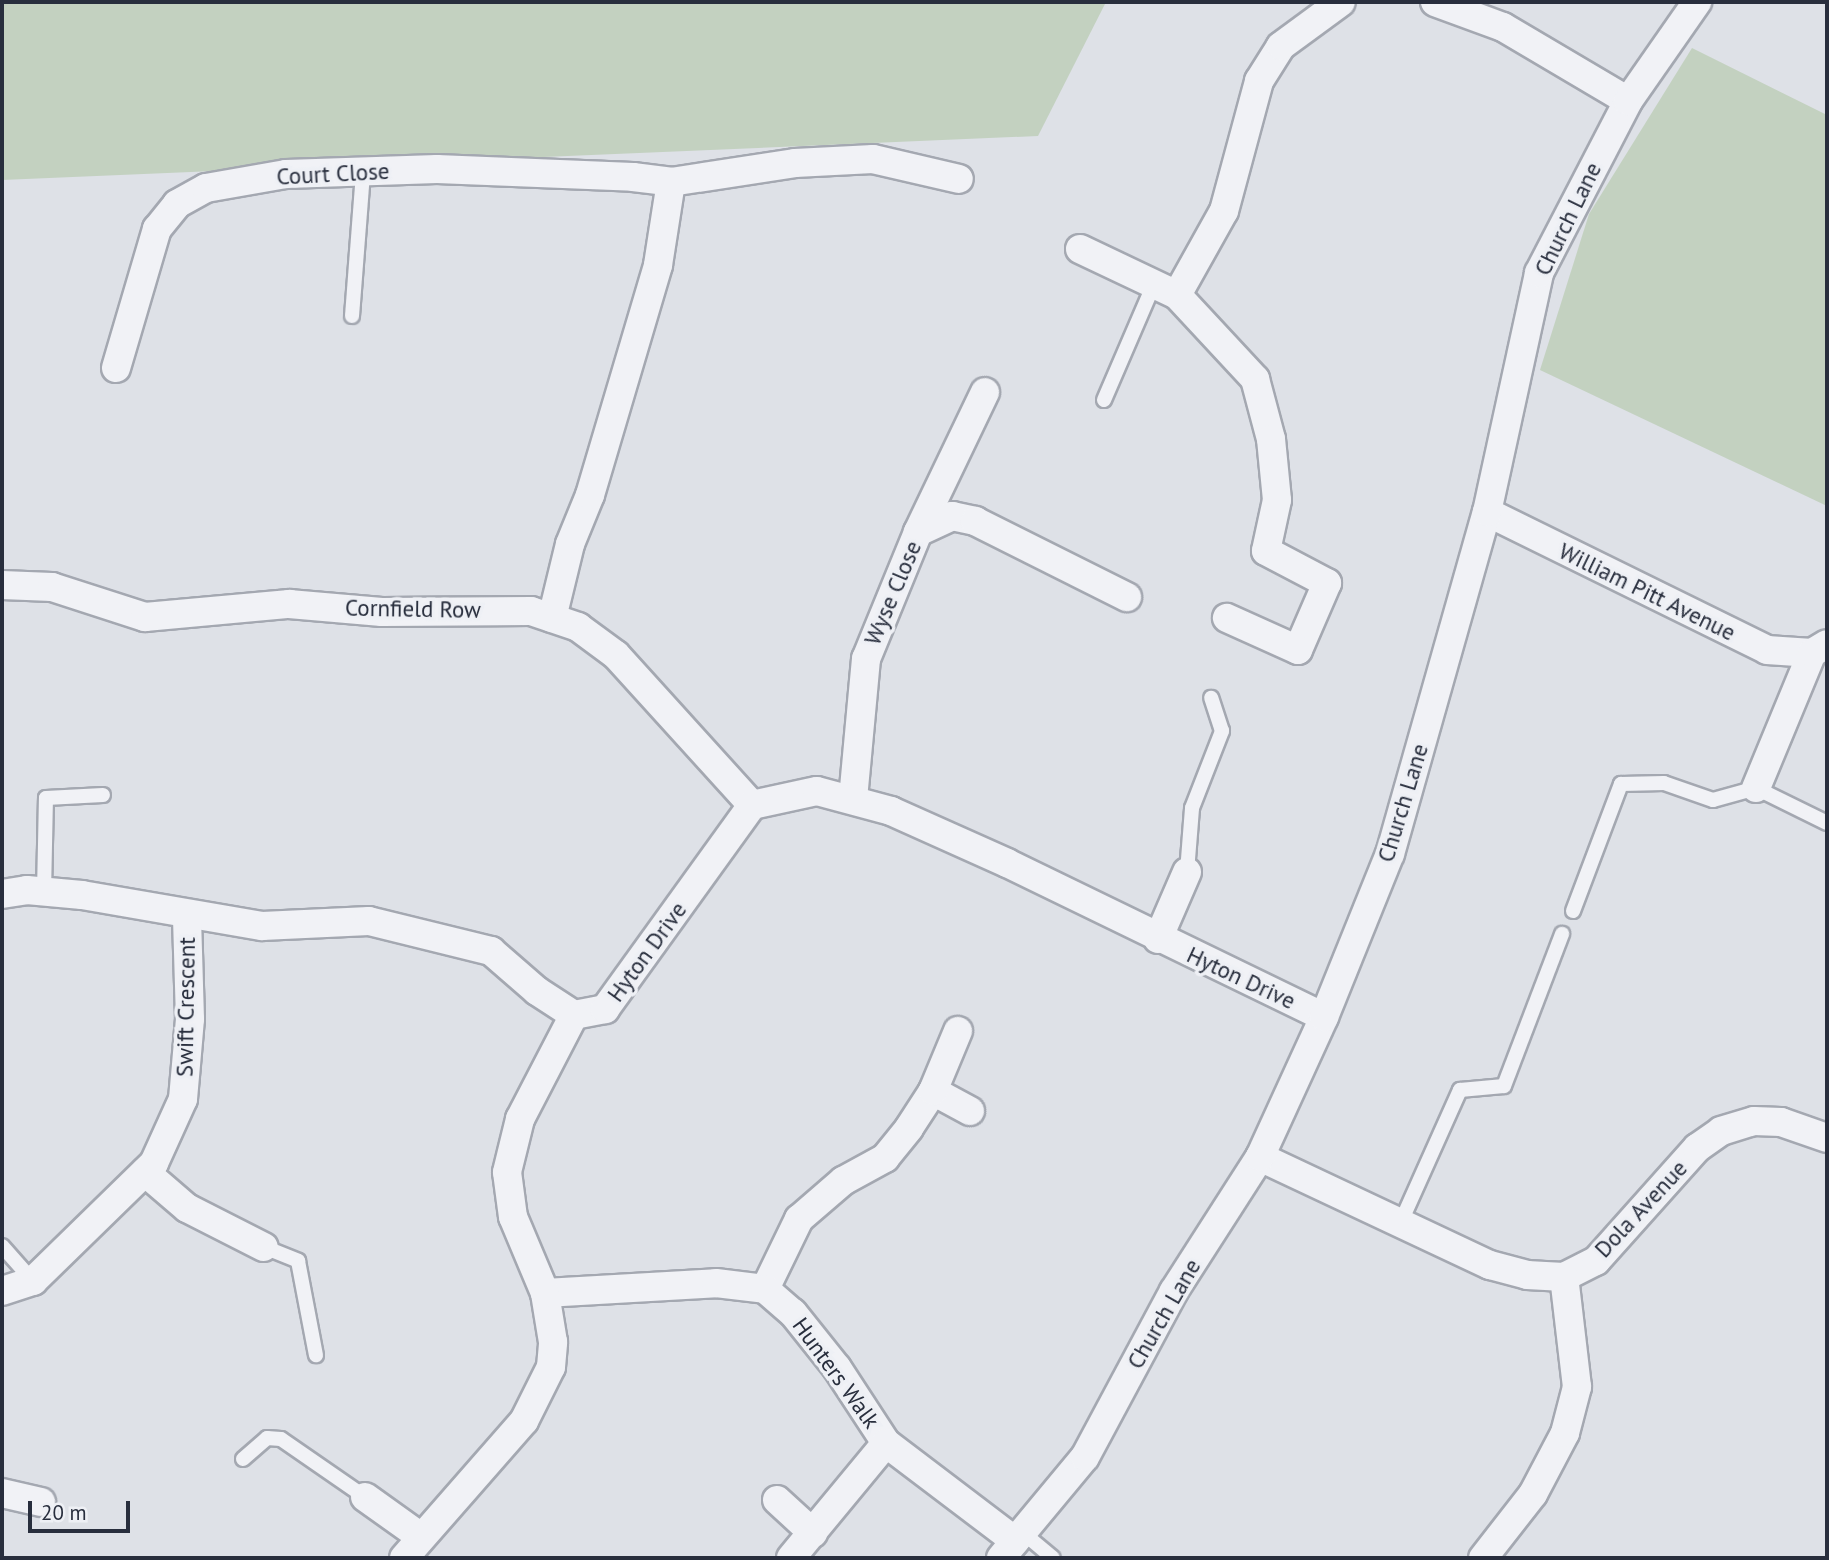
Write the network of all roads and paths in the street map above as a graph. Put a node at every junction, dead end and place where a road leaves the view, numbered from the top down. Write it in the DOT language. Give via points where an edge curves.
graph roads {
  1 [pos="1341,2"];
  2 [pos="1435,2"];
  3 [pos="1697,2"];
  4 [pos="1628,101"];
  5 [pos="363,172"];
  6 [pos="959,179"];
  7 [pos="671,182"];
  8 [pos="1080,249"];
  9 [pos="1165,289"];
  10 [pos="352,316"];
  11 [pos="116,368"];
  12 [pos="985,393"];
  13 [pos="1104,400"];
  14 [pos="1487,512"];
  15 [pos="918,532"];
  16 [pos="2,586"];
  17 [pos="1127,597"];
  18 [pos="552,618"];
  19 [pos="1227,618"];
  20 [pos="1820,649"];
  21 [pos="1211,698"];
  22 [pos="1756,788"];
  23 [pos="103,795"];
  24 [pos="853,799"];
  25 [pos="752,806"];
  26 [pos="1827,823"];
  27 [pos="1187,872"];
  28 [pos="44,892"];
  29 [pos="2,894"];
  30 [pos="1573,911"];
  31 [pos="187,916"];
  32 [pos="1562,934"];
  33 [pos="1158,939"];
  34 [pos="574,1015"];
  35 [pos="1324,1017"];
  36 [pos="958,1031"];
  37 [pos="933,1091"];
  38 [pos="970,1111"];
  39 [pos="1827,1138"];
  40 [pos="1260,1157"];
  41 [pos="145,1172"];
  42 [pos="1401,1224"];
  43 [pos="2,1246"];
  44 [pos="264,1247"];
  45 [pos="1564,1277"];
  46 [pos="33,1281"];
  47 [pos="765,1289"];
  48 [pos="2,1291"];
  49 [pos="545,1293"];
  50 [pos="316,1355"];
  51 [pos="886,1443"];
  52 [pos="243,1459"];
  53 [pos="2,1493"];
  54 [pos="365,1497"];
  55 [pos="777,1500"];
  56 [pos="41,1502"];
  57 [pos="813,1532"];
  58 [pos="1012,1544"];
  59 [pos="412,1548"];
  60 [pos="791,1558"];
  61 [pos="1053,1558"];
  62 [pos="1483,1558"];
  1 -- 9 [label="street" via="1281,46 1259,81 1224,211"];
  2 -- 4 [label="street" via="1503,27"];
  3 -- 4 [label="street, Church Lane"];
  4 -- 14 [label="street, Church Lane" via="1539,273"];
  5 -- 7 [label="street, Court Close" via="437,169"];
  5 -- 10 [label="lane"];
  5 -- 11 [label="street, Court Close" via="245,180 206,188 177,204 151,243"];
  6 -- 7 [label="street, Court Close" via="873,159 795,163"];
  7 -- 18 [label="street" via="658,265 590,495 570,544"];
  8 -- 9 [label="street"];
  9 -- 13 [label="lane"];
  9 -- 19 [label="street" via="1255,379 1271,439 1277,500 1266,551 1327,583 1298,650"];
  12 -- 15 [label="street"];
  14 -- 20 [label="street, William Pitt Avenue" via="1767,650"];
  14 -- 35 [label="street, Church Lane" via="1390,854"];
  15 -- 17 [label="street, Wyse Close" via="952,516 975,522"];
  15 -- 24 [label="street, Wyse Close" via="866,659"];
  16 -- 18 [label="street, Cornfield Row" via="52,587 145,617 289,604 382,612 531,611"];
  18 -- 25 [label="street, Cornfield Row" via="578,627 616,655"];
  20 -- 22 [label="street, William Pitt Avenue"];
  21 -- 27 [label="lane" via="1222,731 1192,808"];
  22 -- 26 [label="lane"];
  22 -- 30 [label="lane" via="1713,800 1664,783 1621,784"];
  23 -- 28 [label="lane" via="46,798"];
  24 -- 25 [label="street, Hyton Drive" via="817,791"];
  24 -- 33 [label="street, Hyton Drive" via="891,811 1007,863"];
  25 -- 34 [label="street, Hyton Drive" via="605,1009"];
  27 -- 33 [label="street, Hyton Drive"];
  28 -- 29 [label="street"];
  28 -- 31 [label="street"];
  31 -- 34 [label="street" via="262,926 369,921 491,951 537,991"];
  31 -- 41 [label="street, Swift Crescent" via="190,1019 183,1099 154,1163"];
  32 -- 42 [label="lane" via="1504,1086 1460,1090"];
  33 -- 35 [label="street, Hyton Drive"];
  34 -- 49 [label="street" via="520,1119 508,1172 513,1217"];
  35 -- 40 [label="street, Church Lane"];
  36 -- 37 [label="street"];
  37 -- 38 [label="street"];
  37 -- 47 [label="street" via="885,1158 842,1181 799,1219"];
  39 -- 45 [label="street, Dola Avenue" via="1781,1122 1754,1121 1721,1131 1697,1148 1596,1261"];
  40 -- 42 [label="street, Dola Avenue"];
  40 -- 58 [label="street, Church Lane" via="1174,1291 1085,1457"];
  41 -- 44 [label="street" via="187,1208"];
  41 -- 46 [label="street, Swift Crescent"];
  42 -- 45 [label="street, Dola Avenue" via="1490,1265 1527,1275"];
  43 -- 46 [label="lane"];
  44 -- 50 [label="lane" via="298,1261"];
  45 -- 62 [label="street" via="1577,1387 1564,1433 1533,1494"];
  46 -- 48 [label="street, Swift Crescent"];
  47 -- 49 [label="street" via="716,1283"];
  47 -- 51 [label="street, Hunters Walk" via="793,1313 837,1368"];
  49 -- 59 [label="street" via="553,1342 551,1367 524,1421"];
  51 -- 57 [label="street"];
  51 -- 58 [label="street, Hunters Walk"];
  52 -- 54 [label="lane" via="267,1438 281,1439"];
  53 -- 56 [label="street"];
  54 -- 59 [label="street"];
  55 -- 57 [label="street"];
  57 -- 60 [label="street"];
  58 -- 61 [label="lane"];
}
